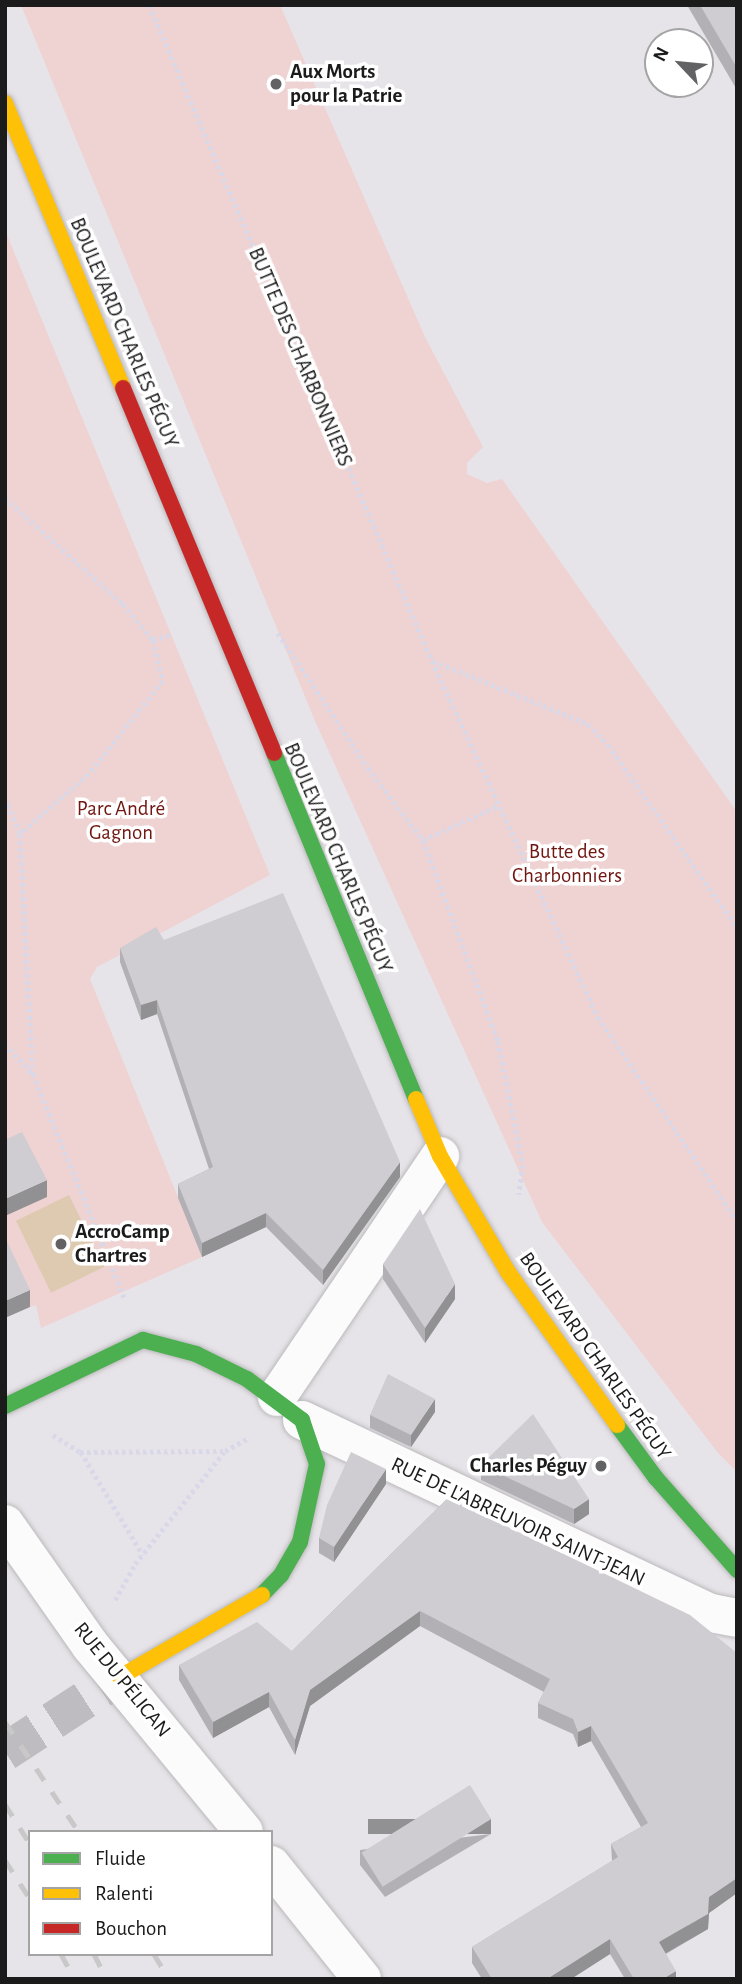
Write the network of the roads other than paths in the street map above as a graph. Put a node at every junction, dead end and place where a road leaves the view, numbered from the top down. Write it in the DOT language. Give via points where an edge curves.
graph roads {
  1 [pos="5,103"];
  2 [pos="439,1156"];
  3 [pos="6,1406"];
  4 [pos="290,1410"];
  5 [pos="5,1524"];
  6 [pos="737,1570"];
  7 [pos="737,1618"];
  8 [pos="120,1676"];
  9 [pos="242,1830"];
  10 [pos="273,1868"];
  11 [pos="362,1979"];
  1 -- 2 [label="main road, BOULEVARD CHARLES PÉGUY"];
  2 -- 4 [label="street"];
  2 -- 6 [label="main road, BOULEVARD CHARLES PÉGUY" via="508,1272 656,1478"];
  3 -- 4 [label="main road" via="143,1340 195,1354"];
  4 -- 7 [label="street, RUE DE L'ABREUVOIR SAINT-JEAN" via="711,1613"];
  4 -- 8 [label="main road" via="317,1464 300,1542 281,1575 254,1604"];
  5 -- 8 [label="street, RUE DU PÉLICAN" via="90,1645"];
  8 -- 9 [label="street, RUE DU PÉLICAN"];
  10 -- 11 [label="street"];
}
